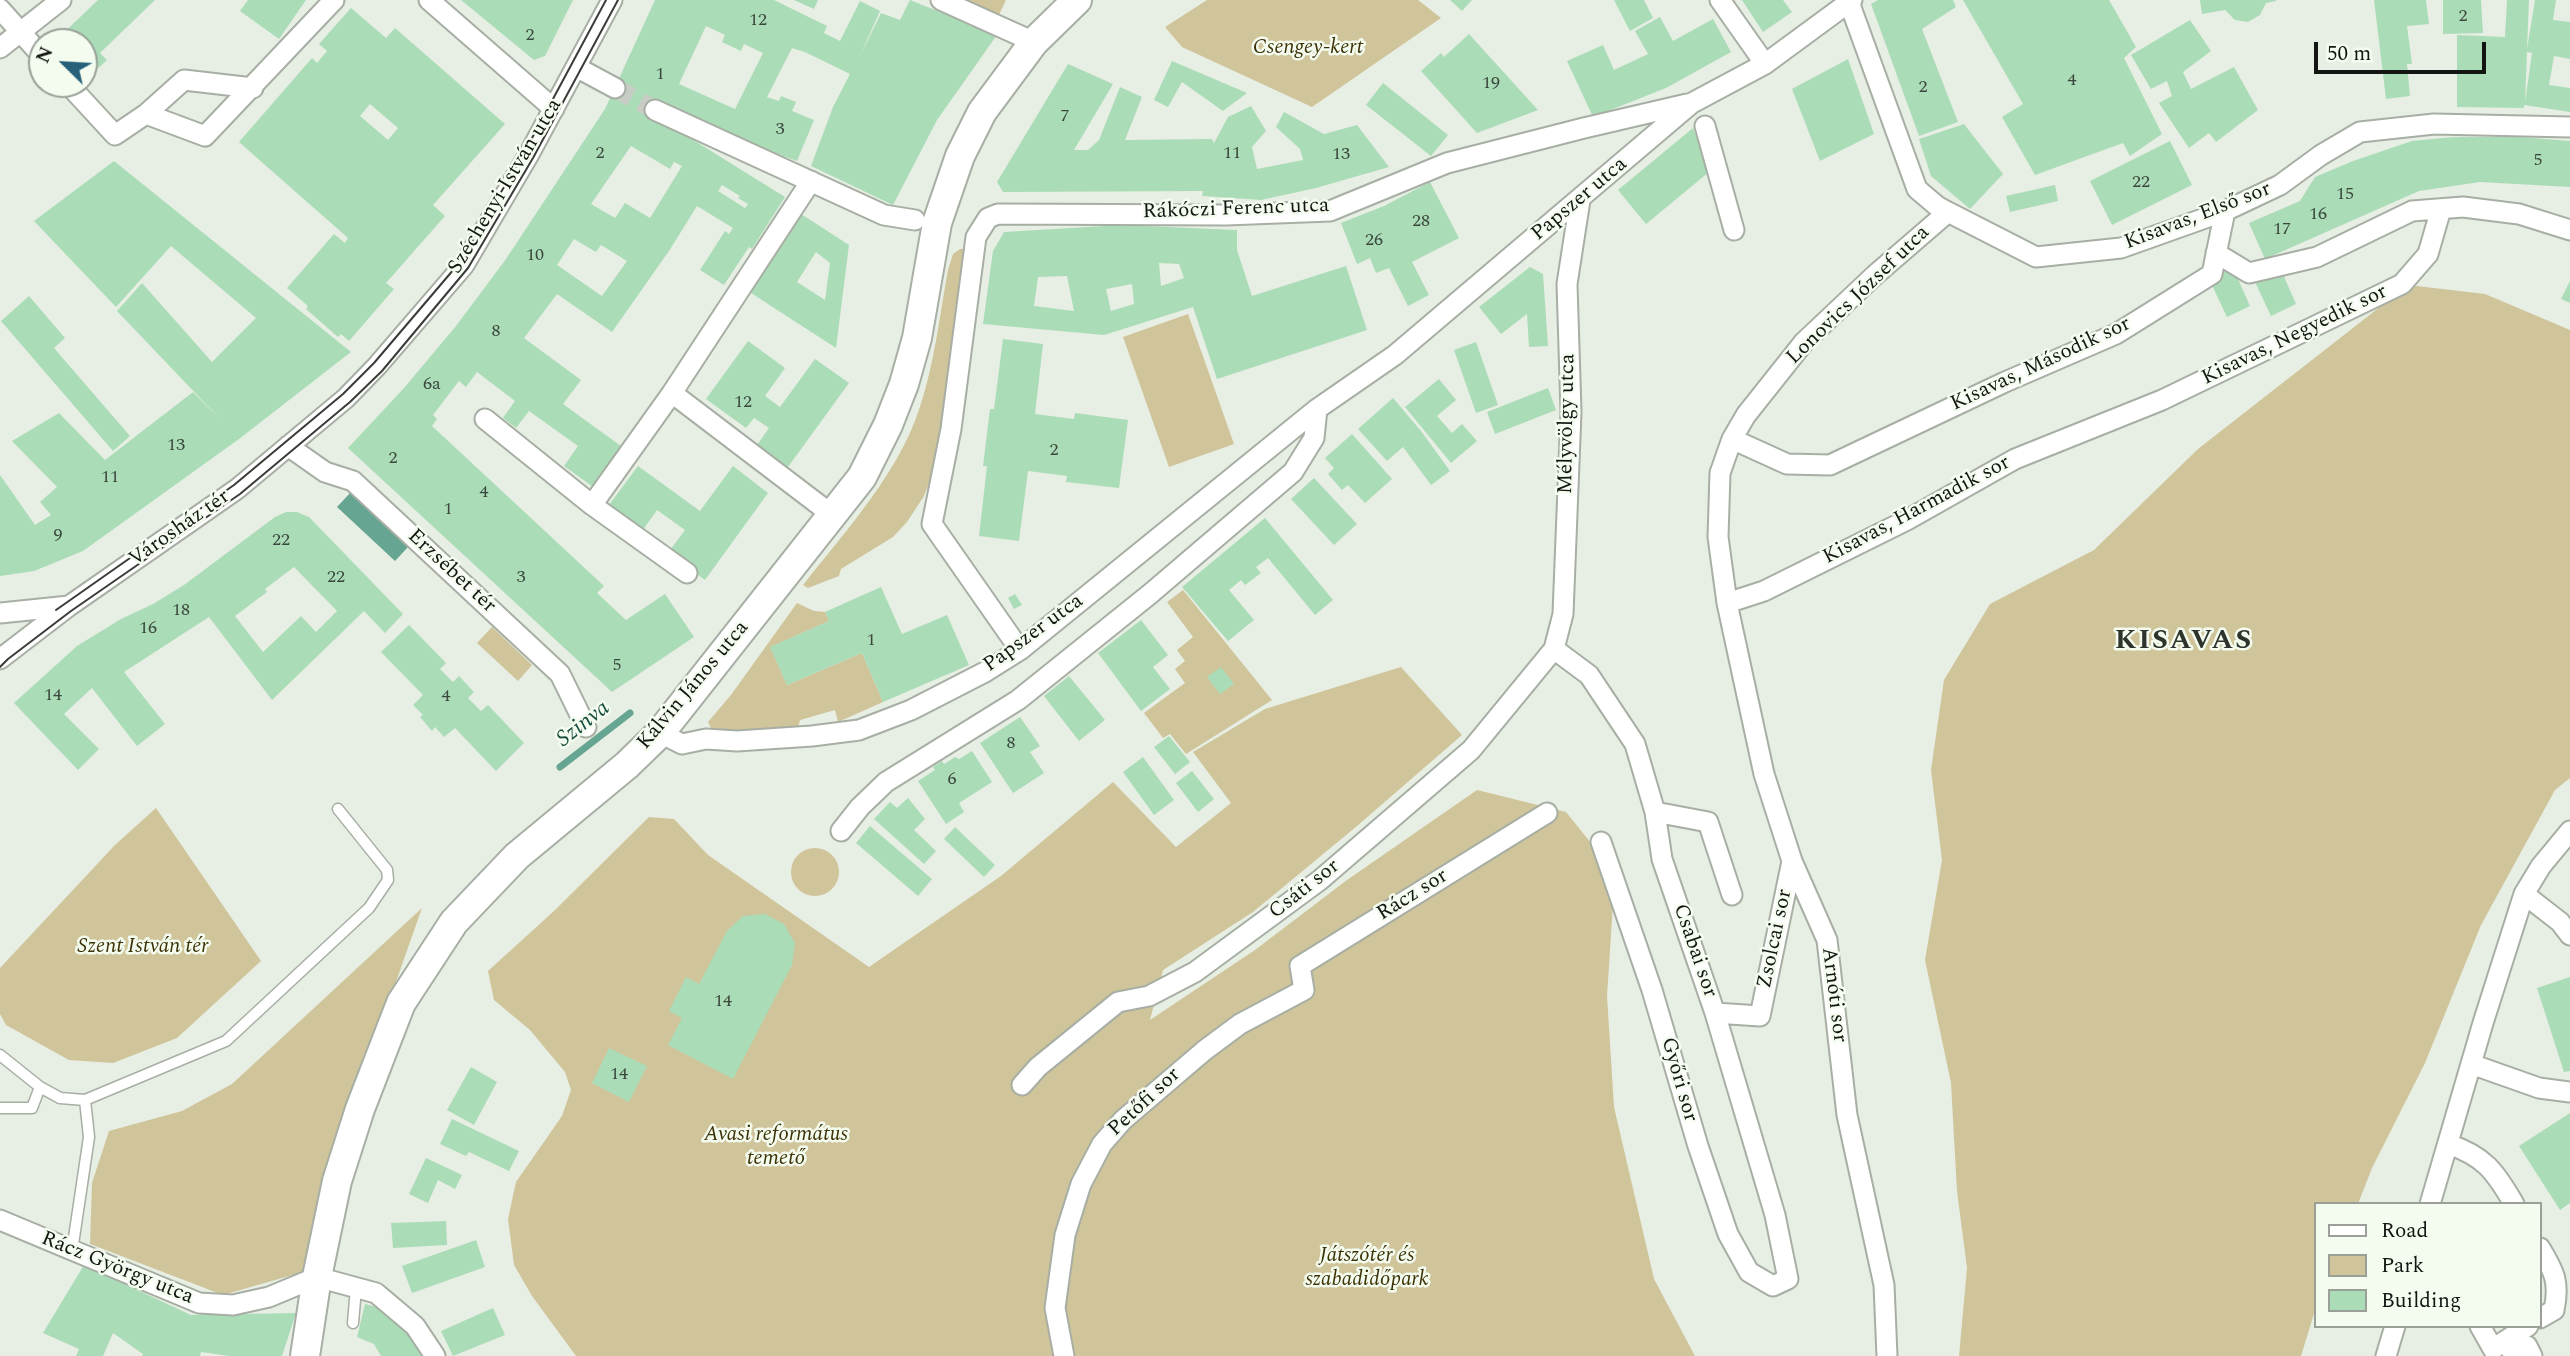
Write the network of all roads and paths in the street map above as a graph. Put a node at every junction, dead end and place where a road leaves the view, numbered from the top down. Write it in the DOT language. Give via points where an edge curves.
graph roads {
  1 [pos="61,0"];
  2 [pos="334,0"];
  3 [pos="429,0"];
  4 [pos="612,0"];
  5 [pos="941,0"];
  6 [pos="1077,0"];
  7 [pos="1720,0"];
  8 [pos="1851,1"];
  9 [pos="0,9"];
  10 [pos="20,32"];
  11 [pos="28,41"];
  12 [pos="1034,42"];
  13 [pos="0,48"];
  14 [pos="1765,64"];
  15 [pos="576,67"];
  16 [pos="253,88"];
  17 [pos="615,88"];
  18 [pos="81,98"];
  19 [pos="554,108"];
  20 [pos="655,110"];
  21 [pos="1700,110"];
  22 [pos="146,114"];
  23 [pos="2570,127"];
  24 [pos="811,181"];
  25 [pos="1580,200"];
  26 [pos="2441,209"];
  27 [pos="2225,211"];
  28 [pos="1948,212"];
  29 [pos="926,222"];
  30 [pos="1734,230"];
  31 [pos="2570,230"];
  32 [pos="2216,253"];
  33 [pos="672,393"];
  34 [pos="1317,409"];
  35 [pos="485,419"];
  36 [pos="2109,422"];
  37 [pos="1732,439"];
  38 [pos="288,446"];
  39 [pos="592,505"];
  40 [pos="831,514"];
  41 [pos="687,573"];
  42 [pos="1727,603"];
  43 [pos="69,606"];
  44 [pos="0,613"];
  45 [pos="1554,649"];
  46 [pos="1020,650"];
  47 [pos="0,659"];
  48 [pos="586,727"];
  49 [pos="660,733"];
  50 [pos="338,809"];
  51 [pos="1547,813"];
  52 [pos="1655,813"];
  53 [pos="841,831"];
  54 [pos="2570,831"];
  55 [pos="1601,842"];
  56 [pos="1792,861"];
  57 [pos="2524,894"];
  58 [pos="1732,895"];
  59 [pos="2570,935"];
  60 [pos="1304,990"];
  61 [pos="1716,1013"];
  62 [pos="0,1055"];
  63 [pos="2471,1064"];
  64 [pos="1022,1085"];
  65 [pos="40,1087"];
  66 [pos="2570,1092"];
  67 [pos="85,1100"];
  68 [pos="0,1108"];
  69 [pos="2448,1144"];
  70 [pos="2431,1202"];
  71 [pos="2513,1202"];
  72 [pos="0,1220"];
  73 [pos="2542,1251"];
  74 [pos="72,1252"];
  75 [pos="317,1277"];
  76 [pos="1788,1279"];
  77 [pos="356,1288"];
  78 [pos="2542,1317"];
  79 [pos="353,1323"];
  80 [pos="2394,1328"];
  81 [pos="2481,1328"];
  82 [pos="2525,1328"];
  83 [pos="2505,1341"];
  84 [pos="305,1356"];
  85 [pos="435,1356"];
  86 [pos="1064,1356"];
  87 [pos="1887,1356"];
  88 [pos="2386,1356"];
  89 [pos="2532,1356"];
  1 -- 10 [label="street"];
  2 -- 16 [label="street"];
  3 -- 19 [label="street"];
  4 -- 15 [label="street, Széchenyi István utca"];
  5 -- 12 [label="street"];
  6 -- 12 [label="street, Kálvin János utca"];
  7 -- 14 [label="street"];
  8 -- 14 [label="street, Papszer utca"];
  8 -- 28 [label="street, Lonovics József utca" via="1917,189"];
  9 -- 10 [label="street"];
  10 -- 11 [label="street"];
  10 -- 13 [label="street"];
  12 -- 29 [label="street, Kálvin János utca" via="982,112"];
  14 -- 21 [label="street, Papszer utca"];
  15 -- 17 [label="street"];
  15 -- 19 [label="street, Széchenyi István utca"];
  16 -- 22 [label="street" via="184,79"];
  16 -- 22 [label="street" via="205,136"];
  18 -- 22 [label="street" via="115,135"];
  19 -- 38 [label="street, Széchenyi István utca" via="464,265 362,382"];
  20 -- 24 [label="street"];
  21 -- 25 [label="street, Papszer utca"];
  21 -- 30 [label="street"];
  21 -- 46 [label="street, Rákóczi Ferenc utca" via="1584,128 1447,163 1330,211 998,214 988,218 976,237 951,429 932,524"];
  23 -- 27 [label="street, Kisavas, Első sor" via="2434,124 2360,132 2280,185"];
  24 -- 29 [label="street" via="884,215"];
  24 -- 33 [label="street"];
  25 -- 34 [label="street, Papszer utca" via="1395,355"];
  25 -- 45 [label="street, Mélyvölgy utca" via="1567,284 1572,412 1563,614"];
  26 -- 31 [label="street" via="2519,214"];
  26 -- 32 [label="street" via="2412,211 2317,257 2249,273"];
  26 -- 36 [label="street, Kisavas, Negyedik sor" via="2428,254 2402,284"];
  27 -- 28 [label="street, Kisavas, Első sor" via="2121,248 2036,257"];
  27 -- 32 [label="street, Kisavas, Második sor"];
  28 -- 37 [label="street, Lonovics József utca" via="1804,342"];
  29 -- 40 [label="street, Kálvin János utca" via="917,338 904,384 862,477"];
  32 -- 37 [label="street, Kisavas, Második sor" via="2212,274 2116,334 1830,465 1787,464"];
  33 -- 39 [label="street"];
  33 -- 40 [label="street"];
  34 -- 46 [label="street, Papszer utca"];
  34 -- 53 [label="street, Papszer utca" via="1314,438 1293,472 1018,700 886,782"];
  35 -- 39 [label="street"];
  36 -- 42 [label="street, Kisavas, Harmadik sor" via="2015,459 1764,591"];
  37 -- 42 [label="street, Lonovics József utca" via="1720,473 1718,537"];
  38 -- 43 [label="street, Városház tér" via="237,489"];
  38 -- 48 [label="street, Erzsébet tér" via="325,472 353,481 560,674"];
  39 -- 41 [label="street"];
  40 -- 49 [label="street, Kálvin János utca"];
  42 -- 56 [label="street, Arnóti sor" via="1765,774"];
  43 -- 44 [label="street, Városház tér"];
  43 -- 47 [label="street, Városház tér"];
  45 -- 52 [label="street, Csabai sor" via="1588,675 1634,744"];
  45 -- 64 [label="street, Csáti sor" via="1471,750 1320,880 1195,972 1149,996 1118,1002"];
  46 -- 49 [label="street, Papszer utca" via="911,709 859,730 682,744"];
  49 -- 75 [label="street, Kálvin János utca" via="517,856 454,922 401,1003 337,1181"];
  50 -- 67 [label="lane" via="387,870 388,880 369,908 226,1041"];
  51 -- 60 [label="street, Rácz sor" via="1300,966"];
  52 -- 58 [label="street" via="1708,821"];
  52 -- 61 [label="street, Csabai sor" via="1662,859"];
  54 -- 57 [label="street"];
  55 -- 76 [label="street, Győri sor" via="1727,1234 1749,1272 1773,1286"];
  56 -- 61 [label="street, Zsolcai sor" via="1760,1016"];
  56 -- 87 [label="street, Arnóti sor" via="1827,940 1847,1115 1884,1284"];
  57 -- 59 [label="street"];
  57 -- 63 [label="street"];
  60 -- 86 [label="street, Petőfi sor" via="1240,1024 1205,1049 1102,1144 1081,1184 1065,1235 1055,1308"];
  61 -- 76 [label="street, Csabai sor" via="1775,1215"];
  62 -- 65 [label="lane"];
  63 -- 66 [label="street" via="2539,1088"];
  63 -- 69 [label="street"];
  65 -- 67 [label="lane" via="60,1098"];
  65 -- 68 [label="lane" via="32,1108"];
  67 -- 74 [label="lane" via="89,1137"];
  69 -- 70 [label="street"];
  69 -- 71 [label="street" via="2480,1158 2498,1175"];
  72 -- 74 [label="street, Rácz György utca"];
  73 -- 78 [label="street" via="2559,1290 2554,1310"];
  74 -- 75 [label="street, Rácz György utca" via="199,1303 233,1305 269,1297"];
  75 -- 77 [label="street"];
  75 -- 84 [label="street, Kálvin János utca"];
  77 -- 79 [label="lane"];
  77 -- 85 [label="street" via="376,1293 415,1326"];
  80 -- 88 [label="street"];
  81 -- 83 [label="street" via="2493,1349"];
  82 -- 83 [label="street"];
  83 -- 89 [label="street" via="2513,1353 2527,1346"];
}
